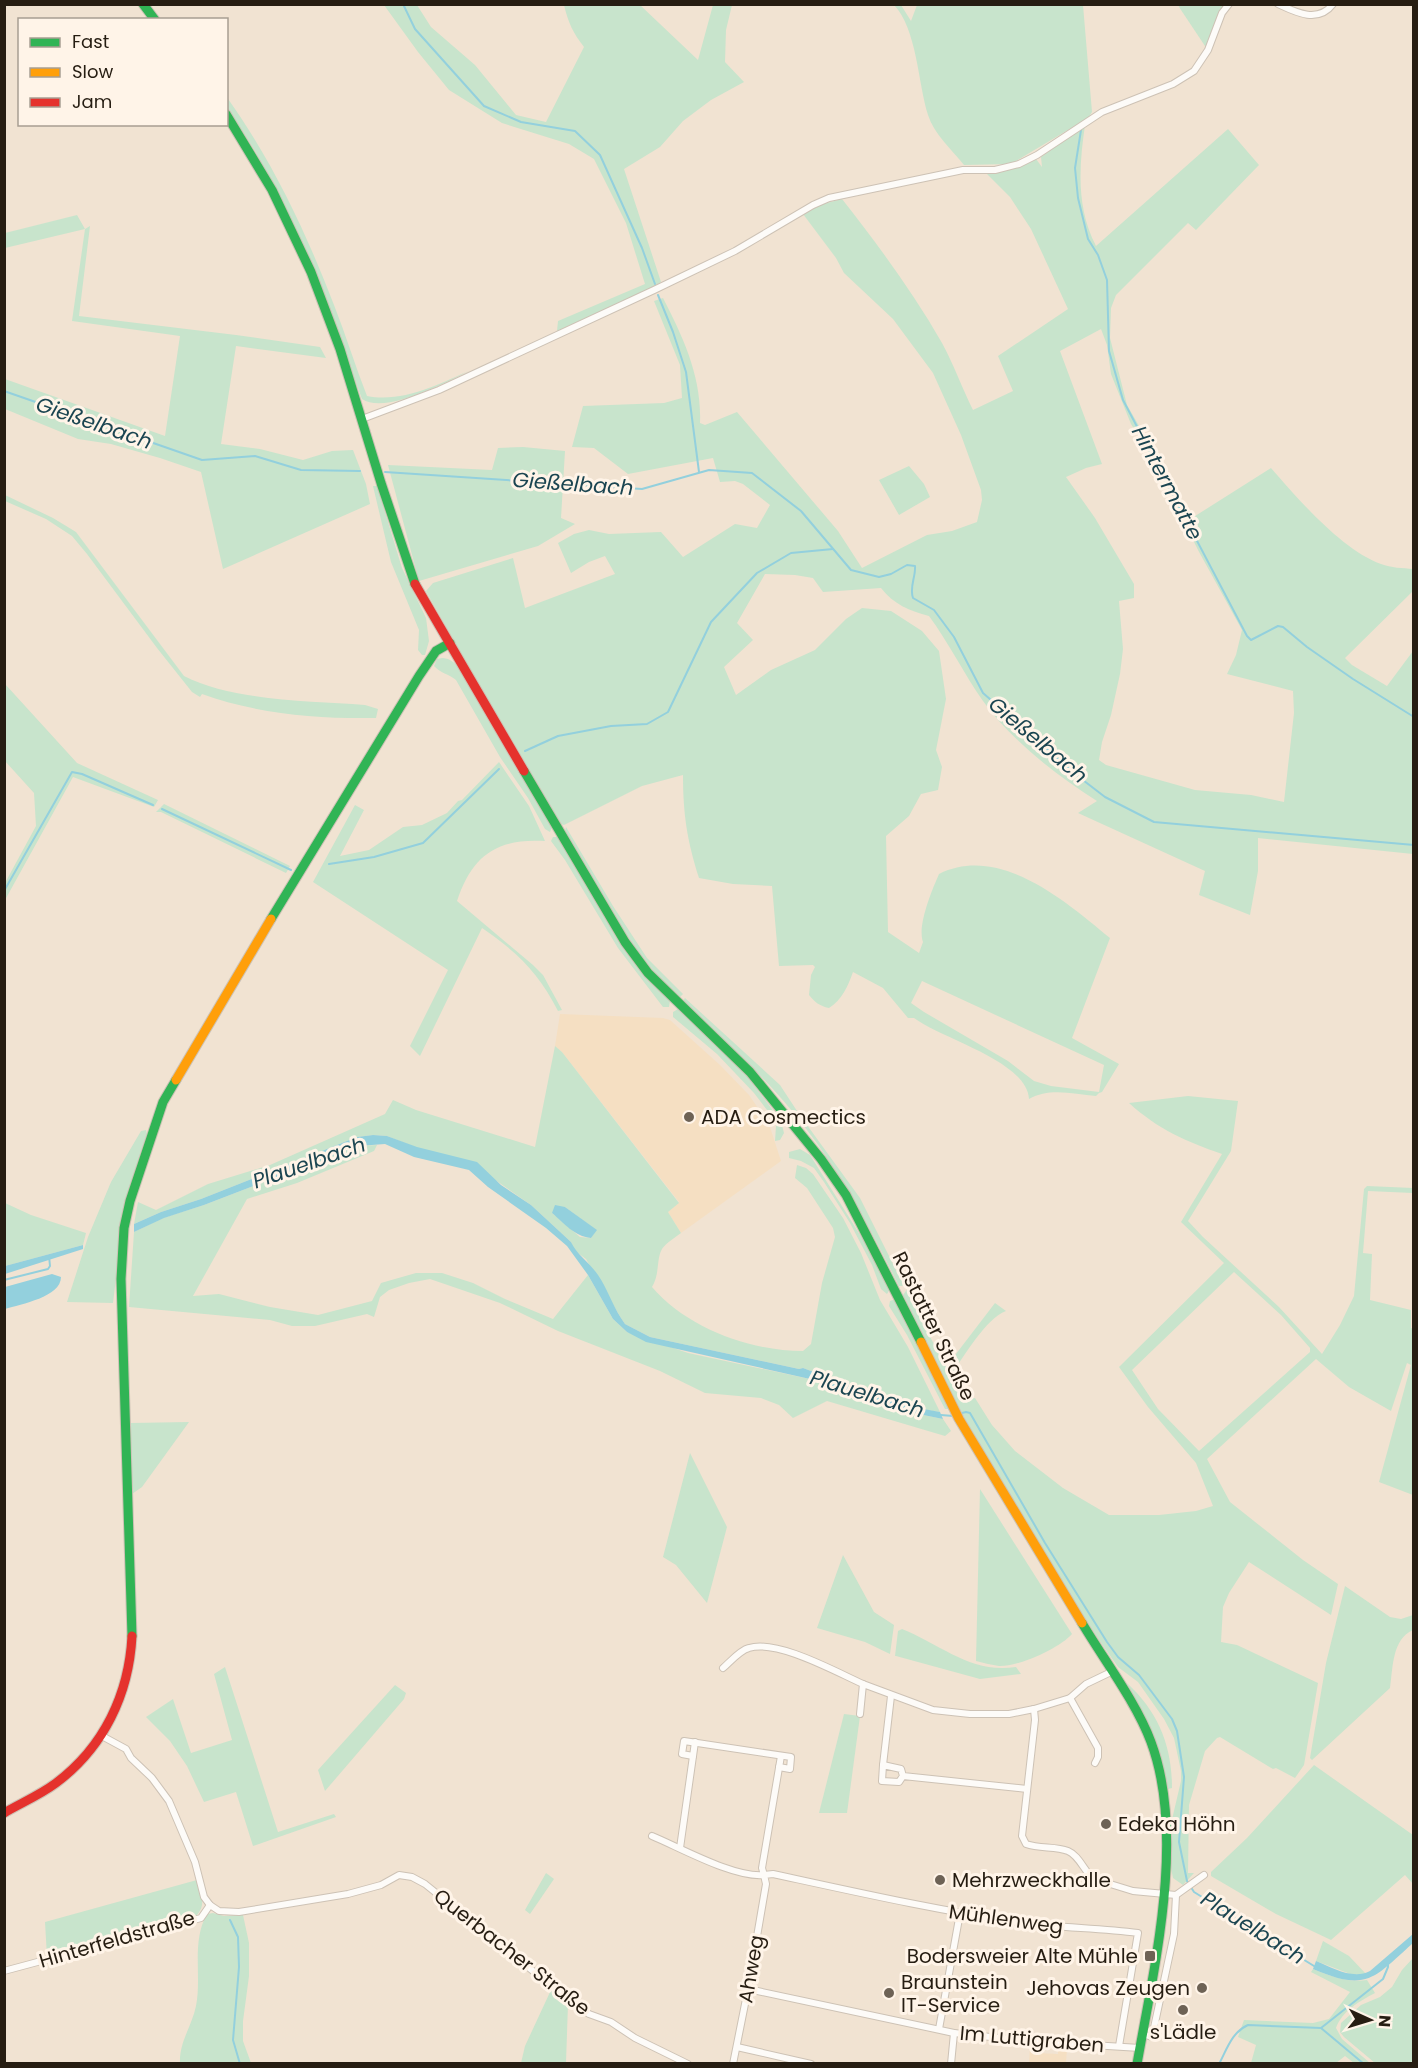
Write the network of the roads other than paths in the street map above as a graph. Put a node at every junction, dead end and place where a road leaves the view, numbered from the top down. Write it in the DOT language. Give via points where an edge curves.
graph roads {
  1 [pos="143,4"];
  2 [pos="1229,4"];
  3 [pos="1278,4"];
  4 [pos="1333,4"];
  5 [pos="154,18"];
  6 [pos="228,117"];
  7 [pos="362,418"];
  8 [pos="450,643"];
  9 [pos="723,1668"];
  10 [pos="1111,1672"];
  11 [pos="863,1684"];
  12 [pos="891,1696"];
  13 [pos="1070,1698"];
  14 [pos="1034,1709"];
  15 [pos="860,1714"];
  16 [pos="102,1736"];
  17 [pos="695,1742"];
  18 [pos="693,1756"];
  19 [pos="781,1756"];
  20 [pos="1095,1763"];
  21 [pos="883,1765"];
  22 [pos="779,1767"];
  23 [pos="903,1776"];
  24 [pos="1027,1790"];
  25 [pos="4,1813"];
  26 [pos="651,1836"];
  27 [pos="680,1848"];
  28 [pos="399,1875"];
  29 [pos="764,1875"];
  30 [pos="1204,1875"];
  31 [pos="1163,1894"];
  32 [pos="1176,1895"];
  33 [pos="210,1905"];
  34 [pos="960,1913"];
  35 [pos="4,1971"];
  36 [pos="748,1989"];
  37 [pos="939,2029"];
  38 [pos="954,2033"];
  39 [pos="1142,2034"];
  40 [pos="1119,2046"];
  41 [pos="736,2047"];
  42 [pos="1140,2048"];
  43 [pos="688,2064"];
  44 [pos="733,2064"];
  45 [pos="812,2064"];
  46 [pos="951,2064"];
  47 [pos="1137,2064"];
  1 -- 5 [label="main road"];
  2 -- 7 [label="street" via="1194,70 1157,91 1102,112 1037,155 995,170 963,170 829,198 735,252 439,390"];
  3 -- 4 [label="street" via="1302,15 1315,16"];
  6 -- 7 [label="main road, Rastatter Straße" via="272,190 311,272"];
  7 -- 8 [label="main road, Rastatter Straße" via="416,587"];
  8 -- 10 [label="main road, Rastatter Straße" via="619,933 648,973 750,1072 846,1195 957,1414"];
  8 -- 16 [label="main road" via="435,651 418,676 169,1092 152,1130 124,1228 121,1279 132,1653 125,1689"];
  9 -- 11 [label="street" via="747,1648 766,1645"];
  10 -- 13 [label="street" via="1086,1684"];
  10 -- 31 [label="main road, Rastatter Straße" via="1152,1741 1160,1771 1167,1848"];
  11 -- 12 [label="street"];
  11 -- 15 [label="street"];
  12 -- 14 [label="street" via="933,1710 970,1714 1009,1714"];
  12 -- 21 [label="street"];
  13 -- 14 [label="street"];
  13 -- 20 [label="street" via="1098,1748"];
  14 -- 24 [label="street"];
  16 -- 25 [label="main road" via="56,1783"];
  16 -- 33 [label="street" via="126,1749 169,1801"];
  17 -- 18 [label="street"];
  17 -- 18 [label="street" via="684,1741 682,1754"];
  17 -- 19 [label="street"];
  18 -- 27 [label="street"];
  19 -- 22 [label="street, Ahweg"];
  19 -- 22 [label="street" via="791,1757 790,1769"];
  21 -- 23 [label="street" via="901,1769"];
  21 -- 23 [label="street" via="882,1781 899,1782"];
  22 -- 29 [label="street, Ahweg"];
  23 -- 24 [label="street"];
  24 -- 31 [label="street" via="1022,1836 1026,1844 1069,1852 1094,1879 1133,1891"];
  26 -- 27 [label="street, Mühlenweg"];
  27 -- 29 [label="street, Mühlenweg" via="737,1872"];
  28 -- 33 [label="street, Hinterfeldstraße" via="348,1894 239,1912 219,1911"];
  28 -- 43 [label="street, Querbacher Straße" via="424,1884 589,2013"];
  29 -- 34 [label="street, Mühlenweg"];
  29 -- 36 [label="street, Ahweg" via="766,1884"];
  30 -- 32 [label="street"];
  31 -- 32 [label="street"];
  31 -- 39 [label="main road, Rastatter Straße"];
  32 -- 39 [label="street" via="1174,1934 1152,2037"];
  33 -- 35 [label="street, Hinterfeldstraße" via="201,1918"];
  34 -- 37 [label="street"];
  34 -- 40 [label="street, Mühlenweg" via="1064,1928 1138,1933"];
  36 -- 37 [label="street, Im Luttigraben"];
  36 -- 41 [label="street, Ahweg"];
  37 -- 38 [label="street, Im Luttigraben"];
  38 -- 40 [label="street, Im Luttigraben"];
  38 -- 46 [label="street"];
  39 -- 42 [label="main road, Rastatter Straße"];
  40 -- 42 [label="street, Im Luttigraben"];
  41 -- 44 [label="street, Ahweg"];
  41 -- 45 [label="street"];
  42 -- 47 [label="main road, Rastatter Straße"];
}
